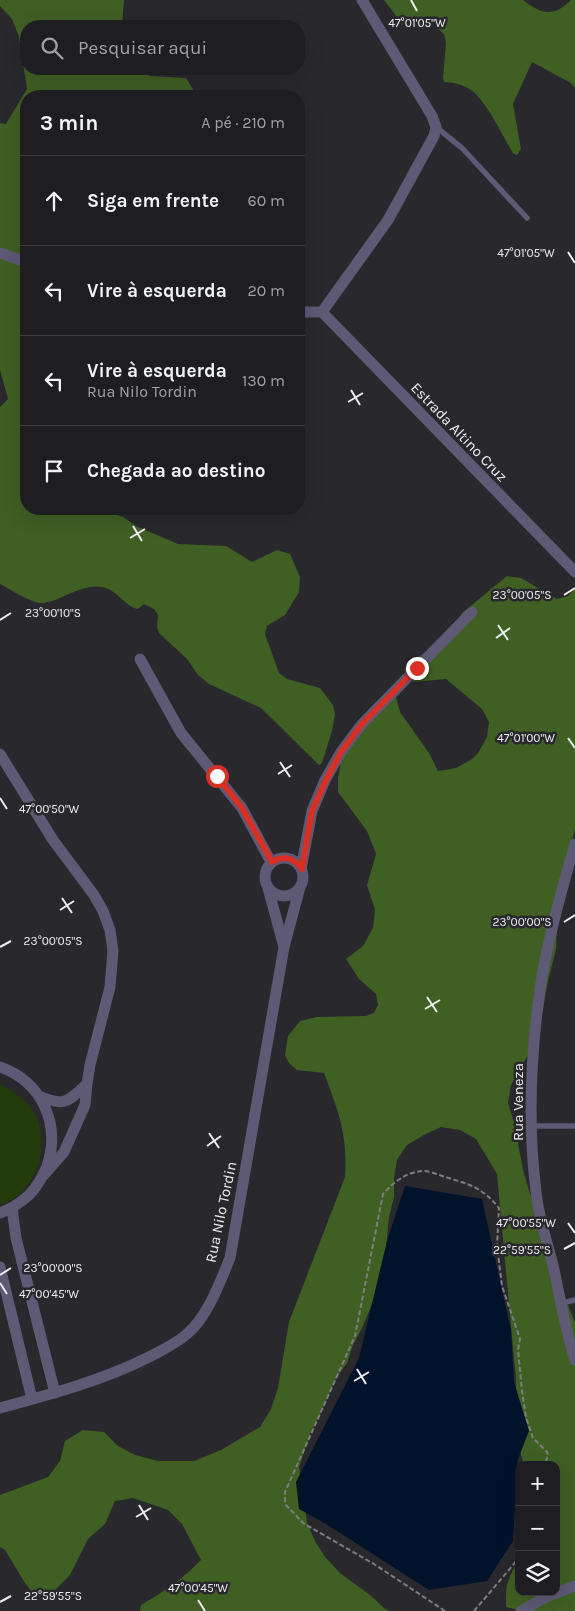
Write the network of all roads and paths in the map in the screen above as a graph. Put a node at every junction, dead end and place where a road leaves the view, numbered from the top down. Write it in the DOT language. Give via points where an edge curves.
graph roads {
  1 [pos="362,0"];
  2 [pos="436,127"];
  3 [pos="527,218"];
  4 [pos="0,253"];
  5 [pos="20,260"];
  6 [pos="305,312"];
  7 [pos="322,312"];
  8 [pos="575,572"];
  9 [pos="472,612"];
  10 [pos="140,659"];
  11 [pos="0,754"];
  12 [pos="575,844"];
  13 [pos="272,862"];
  14 [pos="302,869"];
  15 [pos="268,888"];
  16 [pos="300,888"];
  17 [pos="284,947"];
  18 [pos="0,1067"];
  19 [pos="86,1084"];
  20 [pos="39,1096"];
  21 [pos="532,1126"];
  22 [pos="575,1126"];
  23 [pos="43,1176"];
  24 [pos="12,1208"];
  25 [pos="0,1213"];
  26 [pos="0,1267"];
  27 [pos="575,1300"];
  28 [pos="562,1303"];
  29 [pos="575,1360"];
  30 [pos="55,1393"];
  31 [pos="32,1399"];
  32 [pos="0,1408"];
  33 [pos="546,1461"];
  34 [pos="515,1563"];
  35 [pos="575,1586"];
  36 [pos="445,1611"];
  37 [pos="474,1611"];
  38 [pos="521,1611"];
  1 -- 2 [label="street"];
  2 -- 3 [label="lane" via="462,148"];
  2 -- 7 [label="street" via="388,220"];
  4 -- 5 [label="street"];
  6 -- 7 [label="street"];
  7 -- 8 [label="street, Estrada Altino Cruz"];
  9 -- 14 [label="street" via="362,724 341,752 312,811"];
  10 -- 13 [label="street" via="181,733 242,808"];
  11 -- 19 [label="street" via="52,840 104,911 110,930 113,951 110,987"];
  12 -- 21 [label="street, Rua Veneza" via="542,976 533,1054"];
  13 -- 14 [label="street" via="286,858"];
  13 -- 15 [label="street" via="264,876"];
  14 -- 16 [label="street"];
  15 -- 16 [label="street" via="284,897"];
  15 -- 17 [label="street, Rua Nilo Tordin"];
  16 -- 17 [label="street, Rua Nilo Tordin"];
  17 -- 30 [label="street, Rua Nilo Tordin" via="230,1258 218,1288 188,1333 166,1348 126,1369"];
  18 -- 20 [label="street" via="26,1082"];
  19 -- 20 [label="street" via="61,1102"];
  19 -- 23 [label="street" via="85,1105 64,1152"];
  20 -- 23 [label="street" via="48,1113 52,1132 51,1154"];
  21 -- 22 [label="lane"];
  21 -- 28 [label="street, Rua Veneza" via="536,1193"];
  23 -- 24 [label="street" via="30,1194"];
  24 -- 25 [label="street"];
  24 -- 30 [label="street" via="16,1238"];
  26 -- 31 [label="street"];
  27 -- 28 [label="lane"];
  28 -- 29 [label="street, Rua Veneza"];
  30 -- 31 [label="street, Rua Nilo Tordin"];
  31 -- 32 [label="street, Rua Nilo Tordin"];
  33 -- 36 [label="path" via="547,1452 533,1438 526,1417 518,1350 520,1339 502,1286 497,1246 499,1208 475,1186 424,1171 404,1176 383,1194 355,1336 285,1492 285,1504 303,1522"];
  34 -- 37 [label="path"];
  35 -- 38 [label="street"];
}
